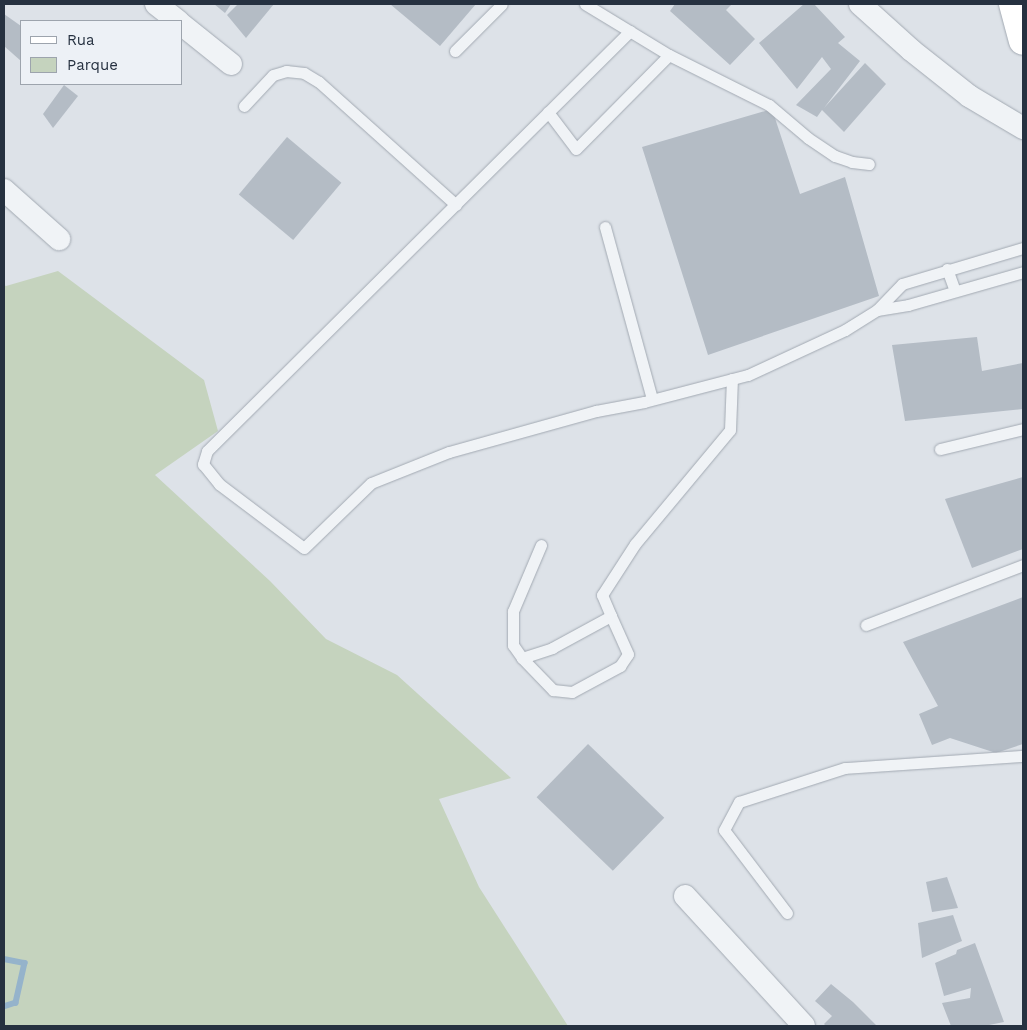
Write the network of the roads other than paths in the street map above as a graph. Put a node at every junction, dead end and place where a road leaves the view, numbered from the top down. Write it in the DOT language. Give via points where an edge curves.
graph roads {
  1 [pos="156,4"];
  2 [pos="502,4"];
  3 [pos="585,4"];
  4 [pos="860,4"];
  5 [pos="1014,4"];
  6 [pos="177,20"];
  7 [pos="182,25"];
  8 [pos="630,32"];
  9 [pos="1023,41"];
  10 [pos="455,51"];
  11 [pos="669,55"];
  12 [pos="231,64"];
  13 [pos="244,106"];
  14 [pos="548,112"];
  15 [pos="1022,130"];
  16 [pos="869,164"];
  17 [pos="4,190"];
  18 [pos="456,205"];
  19 [pos="605,228"];
  20 [pos="59,239"];
  21 [pos="1023,248"];
  22 [pos="947,269"];
  23 [pos="1023,272"];
  24 [pos="902,284"];
  25 [pos="955,291"];
  26 [pos="908,305"];
  27 [pos="877,310"];
  28 [pos="732,379"];
  29 [pos="652,399"];
  30 [pos="1023,429"];
  31 [pos="940,449"];
  32 [pos="542,545"];
  33 [pos="1023,565"];
  34 [pos="611,616"];
  35 [pos="866,625"];
  36 [pos="522,658"];
  37 [pos="1023,756"];
  38 [pos="685,896"];
  39 [pos="787,913"];
  40 [pos="804,1026"];
  1 -- 6 [label="street"];
  2 -- 10 [label="lane"];
  3 -- 8 [label="lane"];
  4 -- 15 [label="street" via="969,96"];
  5 -- 9 [label="main road"];
  7 -- 12 [label="street"];
  8 -- 11 [label="lane"];
  8 -- 14 [label="lane"];
  11 -- 14 [label="lane" via="576,149"];
  11 -- 16 [label="lane" via="769,104 808,138 835,156"];
  13 -- 18 [label="lane" via="273,76 286,71 304,73 319,82"];
  14 -- 18 [label="lane"];
  17 -- 20 [label="street"];
  18 -- 29 [label="lane" via="207,451 203,464 219,484 304,548 371,483 449,452 596,411"];
  19 -- 29 [label="lane"];
  21 -- 22 [label="lane"];
  22 -- 24 [label="lane"];
  22 -- 25 [label="lane"];
  23 -- 25 [label="lane"];
  24 -- 26 [label="lane"];
  24 -- 27 [label="lane"];
  25 -- 26 [label="lane"];
  26 -- 27 [label="lane"];
  27 -- 28 [label="lane" via="844,330"];
  28 -- 29 [label="lane"];
  28 -- 34 [label="lane" via="730,430 636,544 602,594"];
  30 -- 31 [label="lane"];
  32 -- 36 [label="lane" via="513,611 513,645"];
  33 -- 35 [label="lane"];
  34 -- 36 [label="lane" via="552,648"];
  34 -- 36 [label="lane" via="628,654 620,666 572,692 553,690"];
  37 -- 39 [label="lane" via="845,768 739,802 724,830"];
  38 -- 40 [label="street"];
}
